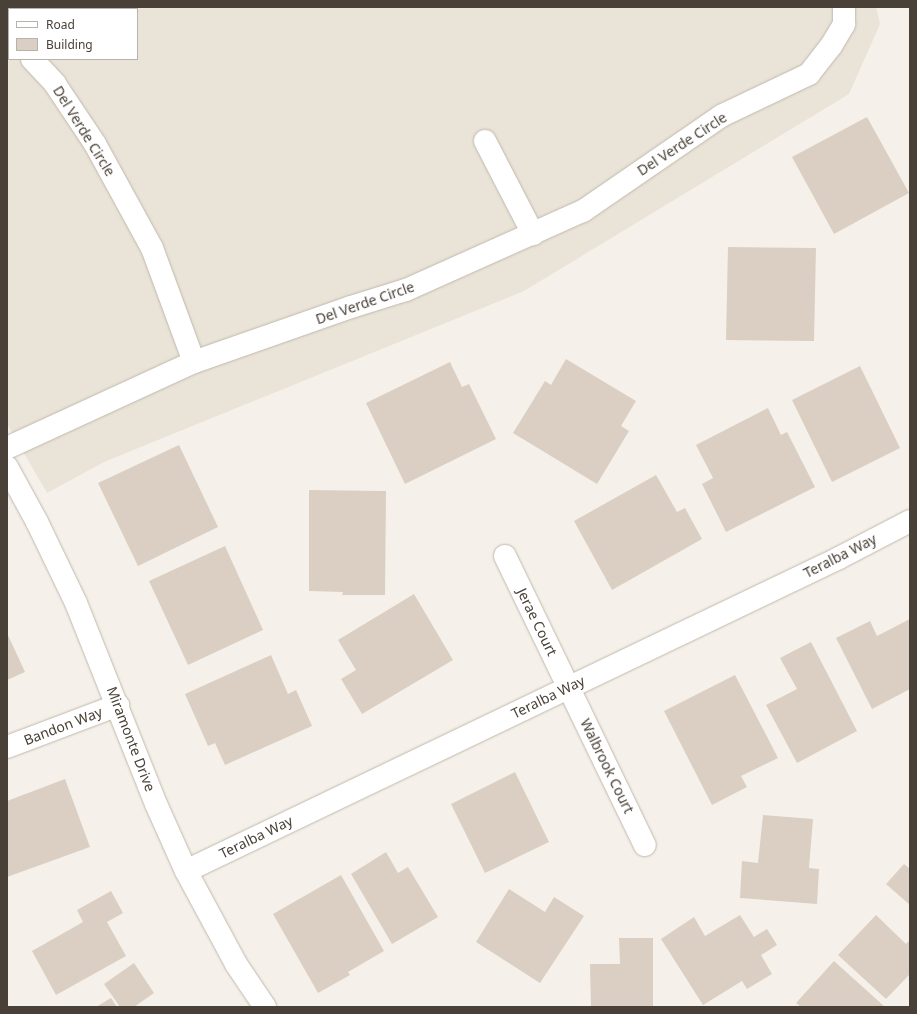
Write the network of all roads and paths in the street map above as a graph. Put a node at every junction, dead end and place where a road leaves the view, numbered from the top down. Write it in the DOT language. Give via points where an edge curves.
graph roads {
  1 [pos="844,7"];
  2 [pos="33,60"];
  3 [pos="485,141"];
  4 [pos="533,234"];
  5 [pos="194,362"];
  6 [pos="7,448"];
  7 [pos="7,467"];
  8 [pos="910,521"];
  9 [pos="505,556"];
  10 [pos="568,688"];
  11 [pos="118,705"];
  12 [pos="7,747"];
  13 [pos="645,845"];
  14 [pos="186,871"];
  15 [pos="265,1007"];
  1 -- 4 [label="street, Del Verde Circle" via="844,24 809,74 721,116 583,211"];
  2 -- 5 [label="street, Del Verde Circle" via="55,84 95,144 152,248"];
  3 -- 4 [label="street"];
  4 -- 5 [label="street, Del Verde Circle" via="406,290"];
  5 -- 6 [label="street, Del Verde Circle"];
  7 -- 11 [label="street, Miramonte Drive" via="73,597"];
  8 -- 10 [label="street, Teralba Way" via="839,558"];
  9 -- 10 [label="street, Jerae Court"];
  10 -- 13 [label="street, Walbrook Court"];
  10 -- 14 [label="street, Teralba Way"];
  11 -- 12 [label="street, Bandon Way"];
  11 -- 14 [label="street, Miramonte Drive" via="156,804"];
  14 -- 15 [label="street, Miramonte Drive" via="236,964"];
}
